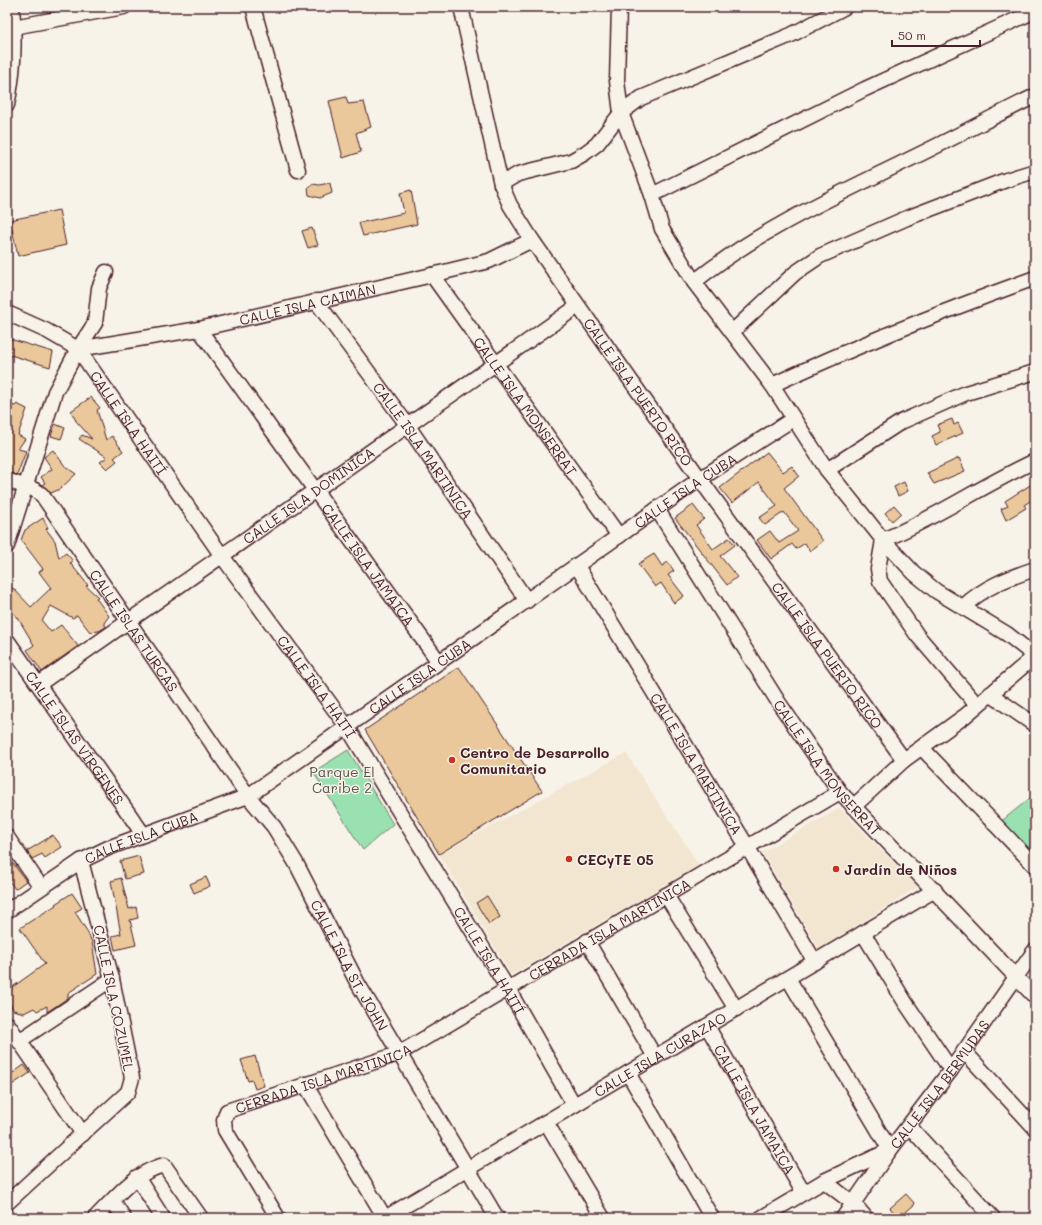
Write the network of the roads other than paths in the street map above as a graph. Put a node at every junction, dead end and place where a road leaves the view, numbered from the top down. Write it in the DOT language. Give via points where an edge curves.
graph roads {
  1 [pos="12,7"];
  2 [pos="124,7"];
  3 [pos="252,7"];
  4 [pos="461,7"];
  5 [pos="619,7"];
  6 [pos="845,7"];
  7 [pos="1035,11"];
  8 [pos="14,26"];
  9 [pos="1035,96"];
  10 [pos="7,105"];
  11 [pos="621,113"];
  12 [pos="298,170"];
  13 [pos="1035,171"];
  14 [pos="501,184"];
  15 [pos="652,195"];
  16 [pos="532,240"];
  17 [pos="106,272"];
  18 [pos="432,275"];
  19 [pos="1035,278"];
  20 [pos="694,282"];
  21 [pos="316,301"];
  22 [pos="578,306"];
  23 [pos="7,313"];
  24 [pos="199,330"];
  25 [pos="732,332"];
  26 [pos="78,349"];
  27 [pos="496,364"];
  28 [pos="1035,372"];
  29 [pos="772,385"];
  30 [pos="793,418"];
  31 [pos="408,426"];
  32 [pos="1035,461"];
  33 [pos="827,470"];
  34 [pos="700,479"];
  35 [pos="7,480"];
  36 [pos="26,486"];
  37 [pos="316,491"];
  38 [pos="657,509"];
  39 [pos="619,536"];
  40 [pos="883,540"];
  41 [pos="7,546"];
  42 [pos="222,556"];
  43 [pos="577,566"];
  44 [pos="1035,569"];
  45 [pos="527,601"];
  46 [pos="963,607"];
  47 [pos="128,622"];
  48 [pos="7,640"];
  49 [pos="1035,656"];
  50 [pos="439,662"];
  51 [pos="39,684"];
  52 [pos="990,694"];
  53 [pos="977,705"];
  54 [pos="1035,725"];
  55 [pos="348,728"];
  56 [pos="922,748"];
  57 [pos="904,760"];
  58 [pos="840,792"];
  59 [pos="248,796"];
  60 [pos="853,808"];
  61 [pos="143,834"];
  62 [pos="7,836"];
  63 [pos="748,848"];
  64 [pos="81,861"];
  65 [pos="1035,866"];
  66 [pos="41,887"];
  67 [pos="935,890"];
  68 [pos="666,894"];
  69 [pos="7,911"];
  70 [pos="863,934"];
  71 [pos="588,941"];
  72 [pos="1035,950"];
  73 [pos="815,962"];
  74 [pos="1017,977"];
  75 [pos="788,978"];
  76 [pos="112,979"];
  77 [pos="508,989"];
  78 [pos="1035,997"];
  79 [pos="736,1009"];
  80 [pos="7,1023"];
  81 [pos="707,1026"];
  82 [pos="19,1041"];
  83 [pos="964,1051"];
  84 [pos="398,1054"];
  85 [pos="655,1057"];
  86 [pos="951,1070"];
  87 [pos="628,1073"];
  88 [pos="305,1084"];
  89 [pos="574,1105"];
  90 [pos="546,1122"];
  91 [pos="909,1126"];
  92 [pos="1035,1128"];
  93 [pos="83,1134"];
  94 [pos="890,1150"];
  95 [pos="468,1169"];
  96 [pos="137,1178"];
  97 [pos="824,1181"];
  98 [pos="804,1192"];
  99 [pos="113,1201"];
  100 [pos="7,1203"];
  101 [pos="854,1204"];
  102 [pos="95,1218"];
  103 [pos="124,1218"];
  104 [pos="163,1218"];
  105 [pos="201,1218"];
  106 [pos="278,1218"];
  107 [pos="385,1218"];
  108 [pos="497,1218"];
  109 [pos="603,1218"];
  110 [pos="712,1218"];
  111 [pos="761,1218"];
  112 [pos="843,1218"];
  113 [pos="866,1218"];
  114 [pos="993,1218"];
  1 -- 8 [label="street"];
  2 -- 8 [label="street"];
  3 -- 12 [label="street"];
  4 -- 14 [label="street, CALLE ISLA PUERTO RICO"];
  5 -- 11 [label="street" via="617,81"];
  6 -- 11 [label="street" via="791,35 641,98"];
  7 -- 15 [label="street" via="865,89"];
  8 -- 10 [label="street" via="12,81"];
  9 -- 20 [label="street" via="818,203 758,237"];
  11 -- 14 [label="street" via="597,144 585,153 571,161 518,174"];
  11 -- 15 [label="street"];
  13 -- 25 [label="street" via="907,218 820,256 795,273"];
  14 -- 16 [label="street, CALLE ISLA PUERTO RICO" via="510,205"];
  15 -- 20 [label="street" via="662,229"];
  16 -- 18 [label="street, CALLE ISLA CAIMÁN" via="489,261"];
  16 -- 22 [label="street, CALLE ISLA PUERTO RICO"];
  17 -- 26 [label="street" via="99,288 95,323"];
  18 -- 21 [label="street, CALLE ISLA CAIMÁN"];
  18 -- 27 [label="street, CALLE ISLA MONSERRAT"];
  19 -- 29 [label="street" via="850,349"];
  20 -- 25 [label="street"];
  21 -- 24 [label="street, CALLE ISLA CAIMÁN"];
  21 -- 31 [label="street, CALLE ISLA MARTINICA"];
  22 -- 27 [label="street, CALLE ISLA DOMINICA"];
  22 -- 34 [label="street, CALLE ISLA PUERTO RICO"];
  23 -- 26 [label="street, CALLE ISLA HAITÍ" via="48,331"];
  24 -- 26 [label="street, CALLE ISLA CAIMÁN"];
  24 -- 37 [label="street, CALLE ISLA JAMAICA"];
  25 -- 29 [label="street"];
  26 -- 36 [label="street" via="55,392"];
  26 -- 42 [label="street, CALLE ISLA HAITÍ"];
  27 -- 31 [label="street, CALLE ISLA DOMINICA"];
  27 -- 39 [label="street, CALLE ISLA MONSERRAT"];
  28 -- 33 [label="street" via="966,393 901,422"];
  29 -- 30 [label="street"];
  30 -- 33 [label="street"];
  30 -- 34 [label="street, CALLE ISLA CUBA"];
  31 -- 37 [label="street, CALLE ISLA DOMINICA"];
  31 -- 45 [label="street, CALLE ISLA MARTINICA"];
  32 -- 40 [label="street"];
  33 -- 40 [label="street"];
  34 -- 38 [label="street, CALLE ISLA CUBA"];
  34 -- 57 [label="street, CALLE ISLA PUERTO RICO"];
  35 -- 36 [label="street, CALLE ISLAS TURCAS"];
  36 -- 41 [label="street"];
  36 -- 47 [label="street, CALLE ISLAS TURCAS" via="42,495"];
  37 -- 42 [label="street, CALLE ISLA DOMINICA"];
  37 -- 50 [label="street, CALLE ISLA JAMAICA"];
  38 -- 39 [label="street, CALLE ISLA CUBA"];
  38 -- 58 [label="street, CALLE ISLA MONSERRAT" via="779,703"];
  39 -- 43 [label="street, CALLE ISLA CUBA"];
  40 -- 46 [label="street" via="914,573 936,591"];
  40 -- 53 [label="street" via="878,569 880,581 917,635"];
  42 -- 47 [label="street, CALLE ISLA DOMINICA"];
  42 -- 55 [label="street, CALLE ISLA HAITÍ"];
  43 -- 45 [label="street, CALLE ISLA CUBA"];
  43 -- 63 [label="street, CALLE ISLA MARTINICA"];
  44 -- 46 [label="street" via="999,582 975,595"];
  45 -- 50 [label="street, CALLE ISLA CUBA"];
  46 -- 49 [label="street" via="1007,634"];
  47 -- 51 [label="street, CALLE ISLA DOMINICA"];
  47 -- 59 [label="street, CALLE ISLAS TURCAS"];
  48 -- 51 [label="street, CALLE ISLAS VÍRGENES"];
  49 -- 52 [label="street"];
  50 -- 55 [label="street, CALLE ISLA CUBA"];
  51 -- 61 [label="street, CALLE ISLAS VÍRGENES"];
  52 -- 53 [label="street"];
  52 -- 54 [label="street"];
  53 -- 56 [label="street"];
  55 -- 59 [label="street, CALLE ISLA CUBA"];
  55 -- 77 [label="street, CALLE ISLA HAITÍ"];
  56 -- 57 [label="street"];
  56 -- 65 [label="street"];
  57 -- 60 [label="street"];
  58 -- 60 [label="street, CALLE ISLA MONSERRAT"];
  58 -- 63 [label="street, CERRADA ISLA MARTINICA"];
  59 -- 61 [label="street, CALLE ISLA CUBA"];
  59 -- 84 [label="street, CALLE ISLA ST. JOHN" via="274,827 296,863 353,976"];
  60 -- 67 [label="street, CALLE ISLA MONSERRAT"];
  61 -- 64 [label="street, CALLE ISLA CUBA"];
  62 -- 66 [label="street"];
  63 -- 68 [label="street, CERRADA ISLA MARTINICA"];
  63 -- 73 [label="street, CALLE ISLA MARTINICA"];
  64 -- 66 [label="street, CALLE ISLA CUBA"];
  64 -- 76 [label="street, CALLE ISLA COZUMEL"];
  66 -- 69 [label="street, CALLE ISLA CUBA"];
  67 -- 70 [label="street, CALLE ISLA CURAZAO"];
  67 -- 74 [label="street, CALLE ISLA MONSERRAT"];
  68 -- 71 [label="street, CERRADA ISLA MARTINICA"];
  68 -- 79 [label="street"];
  70 -- 73 [label="street, CALLE ISLA CURAZAO"];
  70 -- 86 [label="street"];
  71 -- 77 [label="street, CERRADA ISLA MARTINICA"];
  71 -- 85 [label="street"];
  72 -- 74 [label="street, CALLE ISLA BERMUDAS"];
  73 -- 75 [label="street, CALLE ISLA CURAZAO"];
  74 -- 78 [label="street, CALLE ISLA MONSERRAT"];
  74 -- 83 [label="street, CALLE ISLA BERMUDAS"];
  75 -- 79 [label="street, CALLE ISLA CURAZAO"];
  75 -- 94 [label="street"];
  76 -- 82 [label="street"];
  76 -- 93 [label="street, CALLE ISLA COZUMEL" via="132,1078 131,1086 128,1092"];
  77 -- 84 [label="street, CERRADA ISLA MARTINICA"];
  77 -- 89 [label="street, CALLE ISLA HAITÍ"];
  79 -- 81 [label="street, CALLE ISLA CURAZAO"];
  80 -- 82 [label="street"];
  81 -- 85 [label="street, CALLE ISLA CURAZAO"];
  81 -- 98 [label="street, CALLE ISLA JAMAICA"];
  82 -- 93 [label="street"];
  83 -- 86 [label="street, CALLE ISLA BERMUDAS"];
  83 -- 92 [label="street"];
  84 -- 88 [label="street, CERRADA ISLA MARTINICA"];
  84 -- 95 [label="street, CALLE ISLA ST. JOHN"];
  85 -- 87 [label="street, CALLE ISLA CURAZAO"];
  86 -- 91 [label="street, CALLE ISLA BERMUDAS"];
  87 -- 89 [label="street, CALLE ISLA CURAZAO"];
  87 -- 110 [label="street"];
  88 -- 106 [label="street, CERRADA ISLA MARTINICA" via="227,1111 224,1120 225,1130"];
  88 -- 107 [label="street"];
  89 -- 90 [label="street, CALLE ISLA CURAZAO"];
  90 -- 95 [label="street, CALLE ISLA CURAZAO"];
  90 -- 109 [label="street"];
  91 -- 94 [label="street, CALLE ISLA BERMUDAS"];
  91 -- 114 [label="street"];
  93 -- 100 [label="street, CALLE ISLA COZUMEL"];
  94 -- 97 [label="street"];
  94 -- 101 [label="street, CALLE ISLA BERMUDAS"];
  95 -- 107 [label="street, CALLE ISLA CURAZAO"];
  95 -- 108 [label="street, CALLE ISLA ST. JOHN"];
  96 -- 99 [label="street"];
  96 -- 104 [label="street"];
  96 -- 105 [label="street" via="153,1168 164,1165"];
  97 -- 98 [label="street"];
  97 -- 101 [label="street"];
  98 -- 111 [label="street"];
  99 -- 102 [label="street"];
  99 -- 103 [label="street"];
  101 -- 112 [label="street, CALLE ISLA BERMUDAS"];
  101 -- 113 [label="street"];
}
